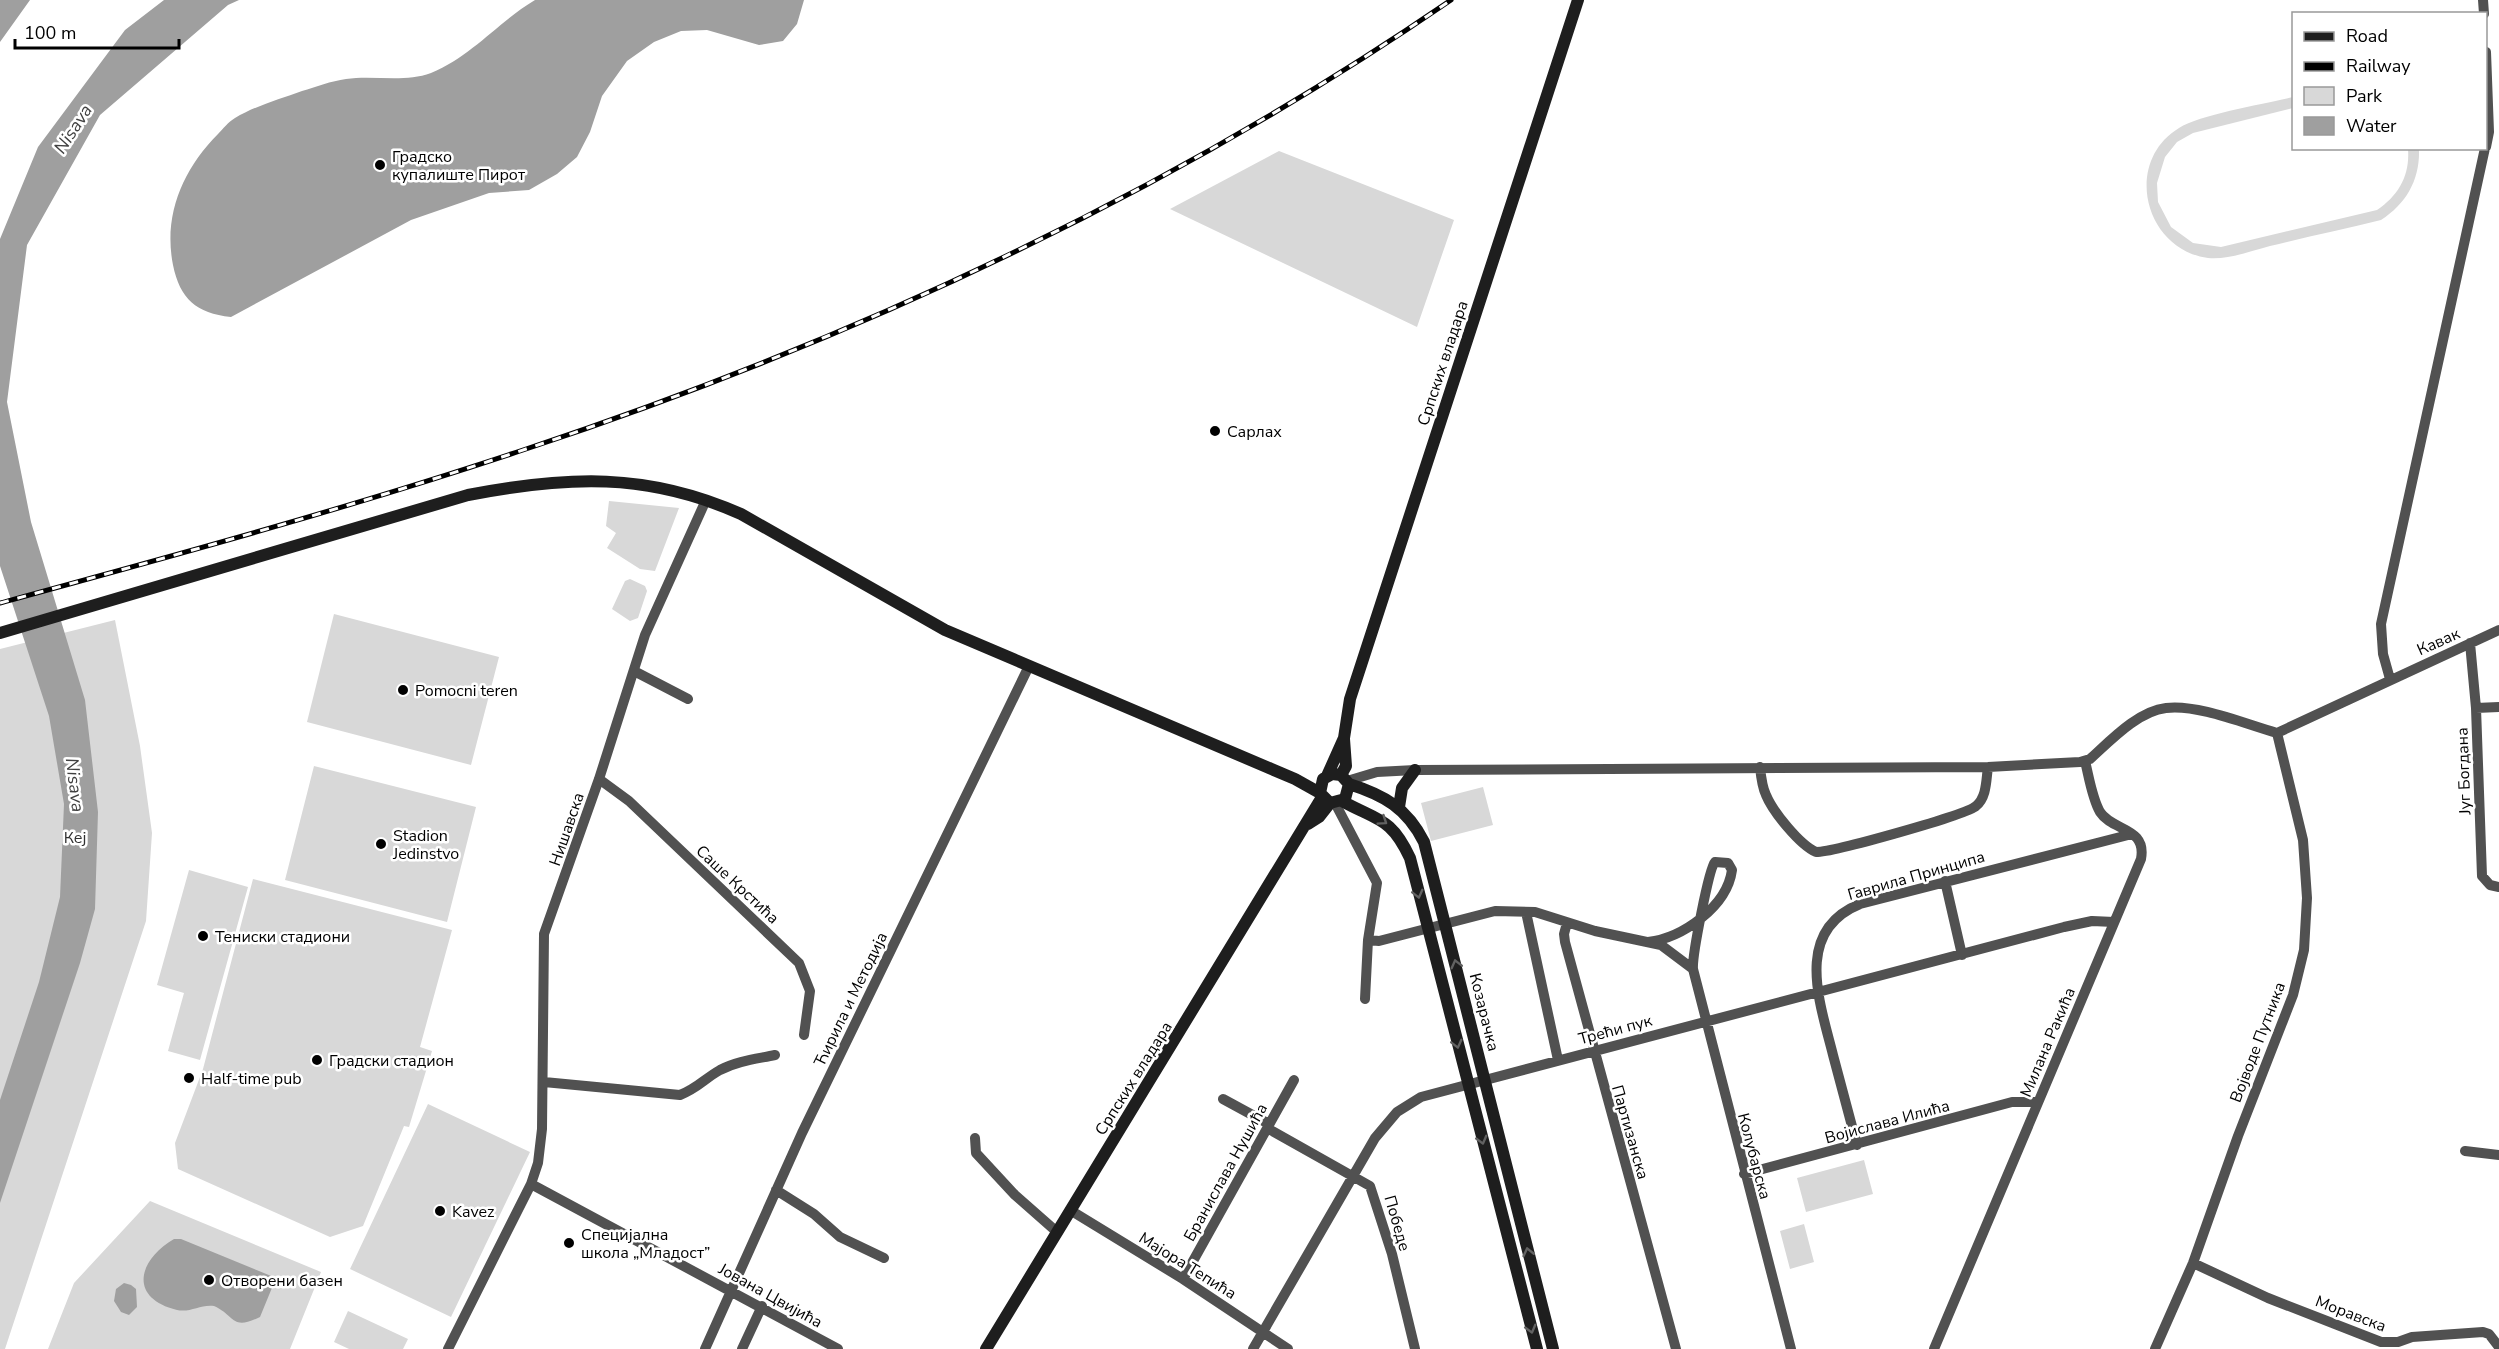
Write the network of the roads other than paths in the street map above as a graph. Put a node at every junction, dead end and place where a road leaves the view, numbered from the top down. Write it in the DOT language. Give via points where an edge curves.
graph roads {
  1 [pos="1578,0"];
  2 [pos="2487,79"];
  3 [pos="2487,140"];
  4 [pos="2485,150"];
  5 [pos="706,500"];
  6 [pos="2499,630"];
  7 [pos="0,633"];
  8 [pos="2470,644"];
  9 [pos="1029,666"];
  10 [pos="634,671"];
  11 [pos="2390,679"];
  12 [pos="688,699"];
  13 [pos="2499,707"];
  14 [pos="2476,708"];
  15 [pos="2277,733"];
  16 [pos="1344,738"];
  17 [pos="2085,761"];
  18 [pos="1760,767"];
  19 [pos="1988,767"];
  20 [pos="1415,770"];
  21 [pos="1325,777"];
  22 [pos="599,779"];
  23 [pos="1295,779"];
  24 [pos="1346,780"];
  25 [pos="1330,800"];
  26 [pos="1399,807"];
  27 [pos="2132,834"];
  28 [pos="1945,881"];
  29 [pos="2499,887"];
  30 [pos="1526,912"];
  31 [pos="1701,919"];
  32 [pos="2114,922"];
  33 [pos="1567,923"];
  34 [pos="1446,924"];
  35 [pos="1427,930"];
  36 [pos="1368,940"];
  37 [pos="1648,942"];
  38 [pos="1962,955"];
  39 [pos="1693,969"];
  40 [pos="1817,992"];
  41 [pos="1365,999"];
  42 [pos="1706,1021"];
  43 [pos="804,1035"];
  44 [pos="1593,1051"];
  45 [pos="775,1055"];
  46 [pos="1558,1060"];
  47 [pos="1484,1079"];
  48 [pos="1294,1080"];
  49 [pos="544,1082"];
  50 [pos="1467,1083"];
  51 [pos="1224,1099"];
  52 [pos="2038,1101"];
  53 [pos="1268,1126"];
  54 [pos="975,1138"];
  55 [pos="1857,1145"];
  56 [pos="2465,1151"];
  57 [pos="2499,1155"];
  58 [pos="1744,1174"];
  59 [pos="1353,1176"];
  60 [pos="531,1184"];
  61 [pos="776,1190"];
  62 [pos="1070,1210"];
  63 [pos="1057,1232"];
  64 [pos="884,1258"];
  65 [pos="2193,1263"];
  66 [pos="1183,1279"];
  67 [pos="1536,1286"];
  68 [pos="1520,1289"];
  69 [pos="732,1290"];
  70 [pos="762,1306"];
  71 [pos="1263,1331"];
  72 [pos="2387,1346"];
  73 [pos="2499,1347"];
  74 [pos="448,1349"];
  75 [pos="705,1349"];
  76 [pos="742,1349"];
  77 [pos="838,1349"];
  78 [pos="986,1349"];
  79 [pos="1253,1349"];
  80 [pos="1288,1349"];
  81 [pos="1415,1349"];
  82 [pos="1537,1349"];
  83 [pos="1553,1349"];
  84 [pos="1676,1349"];
  85 [pos="1791,1349"];
  86 [pos="1934,1349"];
  87 [pos="2155,1349"];
  1 -- 16 [label="street, Српских владара" via="1350,699"];
  2 -- 3 [label="street"];
  4 -- 11 [label="street" via="2381,624"];
  5 -- 7 [label="street" via="661,487 584,480 514,486 435,505"];
  5 -- 9 [label="street" via="741,514 945,630"];
  5 -- 10 [label="street, Нишавска" via="645,635"];
  6 -- 8 [label="street, Кавак"];
  8 -- 11 [label="street, Кавак"];
  8 -- 14 [label="street, Југ Богдана"];
  9 -- 23 [label="street"];
  9 -- 61 [label="street, Ћирила и Методија"];
  10 -- 12 [label="street"];
  10 -- 22 [label="street, Нишавска"];
  11 -- 15 [label="street, Кавак"];
  13 -- 14 [label="street"];
  14 -- 29 [label="street, Југ Богдана" via="2482,876 2490,885"];
  15 -- 17 [label="street" via="2200,712 2164,708 2133,724"];
  15 -- 65 [label="street, Војводе Путника" via="2303,840 2307,898 2304,950 2293,995"];
  16 -- 21 [label="street, Српских владара"];
  16 -- 24 [label="street, Српских владара"];
  17 -- 19 [label="street"];
  17 -- 27 [label="street" via="2101,814"];
  18 -- 19 [label="street"];
  18 -- 19 [label="street" via="1769,802 1801,841 1816,852 1975,807 1985,792"];
  18 -- 20 [label="street"];
  20 -- 24 [label="street" via="1377,772"];
  20 -- 26 [label="street" via="1402,788"];
  21 -- 23 [label="street"];
  21 -- 24 [label="street"];
  21 -- 25 [label="street, Српских владара"];
  22 -- 43 [label="street, Саше Крстића" via="629,801 799,963 810,991"];
  22 -- 49 [label="street, Нишавска" via="544,934"];
  23 -- 25 [label="street"];
  24 -- 25 [label="street, Српских владара" via="1349,792"];
  24 -- 26 [label="street, Козарачка"];
  25 -- 35 [label="street, one-way" via="1372,814 1398,834 1410,858"];
  25 -- 36 [label="street" via="1377,883"];
  25 -- 62 [label="street, Српских владара" via="1308,824"];
  26 -- 34 [label="street, Козарачка" via="1412,820 1424,842"];
  27 -- 28 [label="street, Гаврила Принципа"];
  27 -- 32 [label="street, Милана Ракића" via="2142,849 2140,859"];
  28 -- 38 [label="street"];
  28 -- 40 [label="street, Гаврила Принципа" via="1860,904 1836,918 1818,951"];
  30 -- 33 [label="street, Колубарска" via="1551,915"];
  30 -- 34 [label="street, Колубарска" via="1495,911"];
  30 -- 46 [label="street"];
  31 -- 31 [label="street, Колубарска" via="1731,876 1731,868 1723,861 1715,862 1710,869"];
  31 -- 37 [label="street, Колубарска" via="1668,939"];
  31 -- 39 [label="street, Колубарска"];
  32 -- 38 [label="street, Трећи пук" via="2080,923"];
  32 -- 52 [label="street, Милана Ракића"];
  33 -- 37 [label="street, Колубарска"];
  33 -- 44 [label="street, Партизанска" via="1563,934"];
  34 -- 35 [label="street, Колубарска"];
  47 -- 34 [label="street, Козарачка, one-way"];
  35 -- 36 [label="street"];
  35 -- 50 [label="street, one-way"];
  36 -- 41 [label="street"];
  37 -- 39 [label="street, Колубарска" via="1661,945"];
  38 -- 40 [label="street, Трећи пук"];
  39 -- 42 [label="street, Колубарска"];
  40 -- 42 [label="street, Трећи пук"];
  40 -- 55 [label="street, Гаврила Принципа"];
  42 -- 44 [label="street, Трећи пук"];
  42 -- 58 [label="street, Колубарска"];
  44 -- 46 [label="street, Трећи пук"];
  44 -- 84 [label="street, Партизанска"];
  45 -- 49 [label="street" via="737,1062 680,1095"];
  46 -- 47 [label="street, Трећи пук"];
  47 -- 50 [label="street, Трећи пук"];
  67 -- 47 [label="street, Козарачка, one-way"];
  48 -- 53 [label="street, Бранислава Нушића"];
  49 -- 60 [label="street, Нишавска" via="540,1153"];
  50 -- 59 [label="street, Трећи пук" via="1421,1097 1397,1112 1374,1138"];
  50 -- 68 [label="street, one-way"];
  51 -- 53 [label="street, Победе"];
  52 -- 55 [label="street, Војислава Илића" via="2012,1102"];
  52 -- 86 [label="street, Милана Ракића"];
  53 -- 59 [label="street, Победе"];
  53 -- 66 [label="street, Бранислава Нушића"];
  54 -- 63 [label="street" via="976,1153"];
  55 -- 58 [label="street, Војислава Илића"];
  56 -- 57 [label="street"];
  58 -- 85 [label="street, Колубарска"];
  59 -- 71 [label="street, Трећи пук"];
  59 -- 81 [label="street, Победе" via="1373,1190"];
  60 -- 69 [label="street, Јована Цвијића"];
  60 -- 74 [label="street, Нишавска"];
  61 -- 64 [label="street" via="840,1237"];
  61 -- 69 [label="street, Ћирила и Методија"];
  62 -- 63 [label="street, Српских владара"];
  62 -- 66 [label="street, Мајора Тепића"];
  63 -- 78 [label="street, Српских владара"];
  65 -- 72 [label="street, Моравска"];
  65 -- 87 [label="street, Војводе Путника"];
  66 -- 71 [label="street, Мајора Тепића"];
  67 -- 68 [label="street"];
  67 -- 83 [label="street, Козарачка"];
  68 -- 82 [label="street, one-way"];
  69 -- 70 [label="street, Јована Цвијића"];
  69 -- 75 [label="street, Ћирила и Методија"];
  70 -- 76 [label="street"];
  70 -- 77 [label="street, Јована Цвијића"];
  71 -- 79 [label="street, Трећи пук"];
  71 -- 80 [label="street, Мајора Тепића"];
  72 -- 73 [label="street, Моравска" via="2412,1336 2483,1332"];
}
